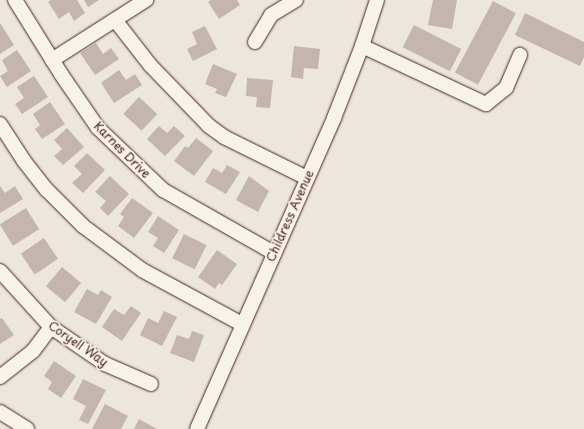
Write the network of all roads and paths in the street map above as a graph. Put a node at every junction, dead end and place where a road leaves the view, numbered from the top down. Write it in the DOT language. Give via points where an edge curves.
graph roads {
  1 [pos="15,0"];
  2 [pos="146,0"];
  3 [pos="296,0"];
  4 [pos="377,0"];
  5 [pos="115,20"];
  6 [pos="254,42"];
  7 [pos="362,46"];
  8 [pos="520,55"];
  9 [pos="52,60"];
  10 [pos="0,124"];
  11 [pos="307,178"];
  12 [pos="274,253"];
  13 [pos="1,274"];
  14 [pos="242,324"];
  15 [pos="51,327"];
  16 [pos="0,377"];
  17 [pos="151,384"];
  18 [pos="0,412"];
  19 [pos="27,429"];
  20 [pos="197,429"];
  1 -- 9 [label="street, Karnes Drive"];
  2 -- 5 [label="street"];
  3 -- 6 [label="street" via="271,15"];
  4 -- 7 [label="street, Childress Avenue"];
  5 -- 9 [label="street"];
  5 -- 11 [label="street" via="151,66 209,126 224,137"];
  7 -- 8 [label="street" via="486,104 506,88"];
  7 -- 11 [label="street, Childress Avenue"];
  9 -- 12 [label="street, Karnes Drive" via="98,128 163,190"];
  10 -- 14 [label="street" via="47,190 83,226 142,270"];
  11 -- 12 [label="street, Childress Avenue"];
  12 -- 14 [label="street, Childress Avenue"];
  13 -- 15 [label="street, Coryell Way"];
  14 -- 20 [label="street, Childress Avenue"];
  15 -- 16 [label="street" via="33,351"];
  15 -- 17 [label="street, Coryell Way" via="105,364"];
  18 -- 19 [label="street"];
}
